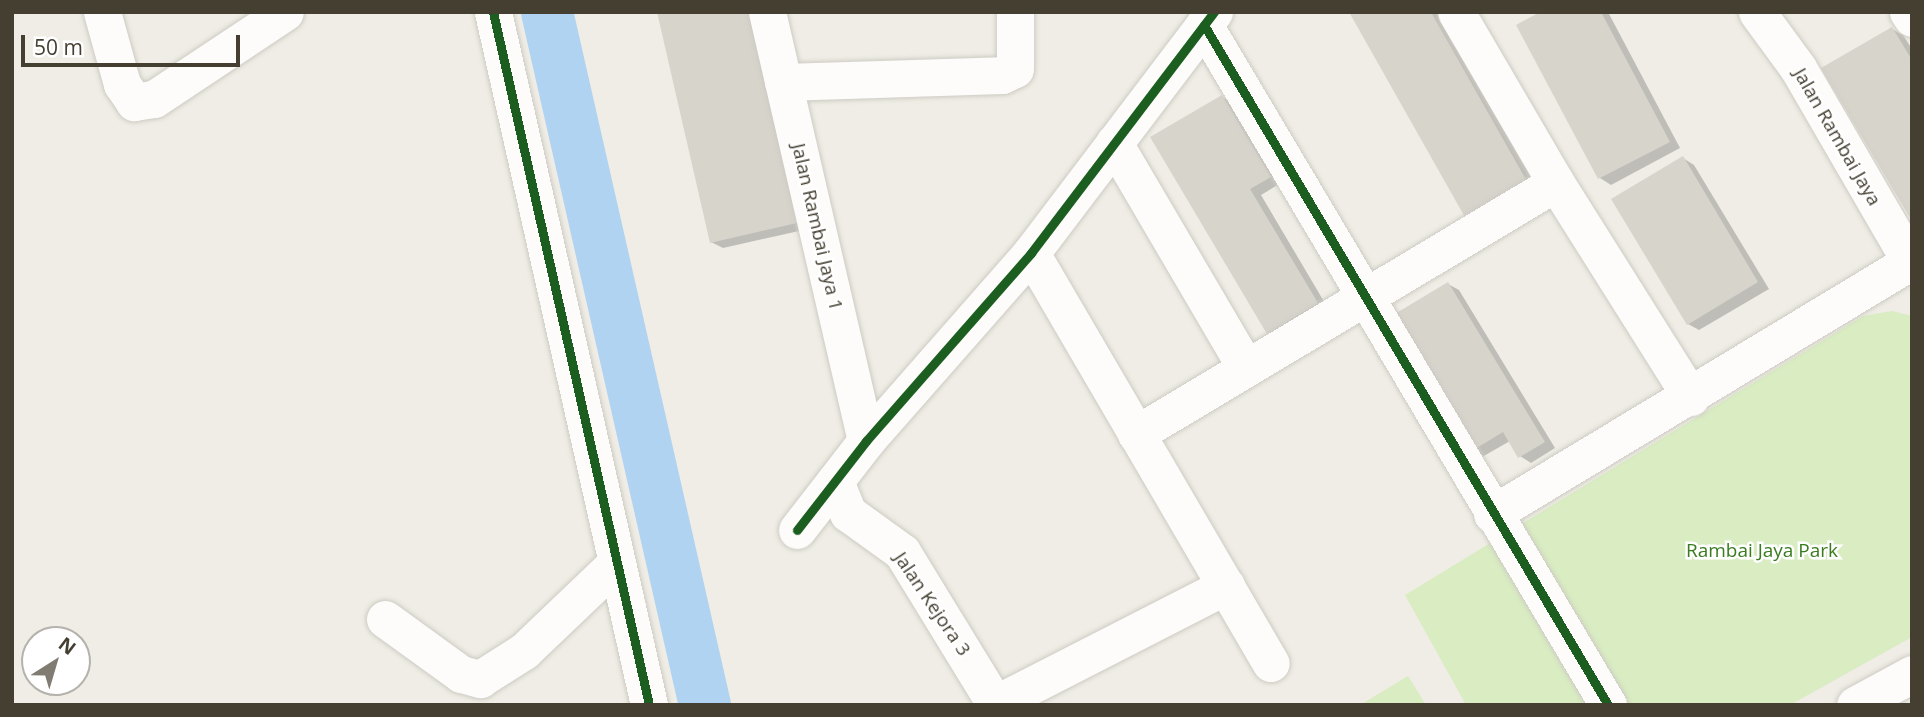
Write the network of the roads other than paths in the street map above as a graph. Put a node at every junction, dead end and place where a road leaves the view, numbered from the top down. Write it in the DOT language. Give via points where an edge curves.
graph roads {
  1 [pos="102,12"];
  2 [pos="285,12"];
  3 [pos="493,12"];
  4 [pos="767,12"];
  5 [pos="1015,12"];
  6 [pos="1456,12"];
  7 [pos="1757,12"];
  8 [pos="1908,12"];
  9 [pos="1912,18"];
  10 [pos="1209,19"];
  11 [pos="783,82"];
  12 [pos="1114,143"];
  13 [pos="1556,183"];
  14 [pos="1031,253"];
  15 [pos="1911,263"];
  16 [pos="1365,298"];
  17 [pos="1246,368"];
  18 [pos="1691,397"];
  19 [pos="1136,434"];
  20 [pos="866,441"];
  21 [pos="835,481"];
  22 [pos="1492,514"];
  23 [pos="797,530"];
  24 [pos="616,563"];
  25 [pos="1226,586"];
  26 [pos="385,619"];
  27 [pos="1271,663"];
  28 [pos="1912,674"];
  29 [pos="994,704"];
  30 [pos="649,705"];
  31 [pos="1608,705"];
  32 [pos="1855,705"];
  1 -- 2 [label="street" via="122,84 134,102 154,99"];
  3 -- 24 [label="street"];
  4 -- 11 [label="street, Jalan Rambai Jaya 1"];
  5 -- 11 [label="street" via="1015,69 1002,75"];
  6 -- 13 [label="street"];
  7 -- 15 [label="street, Jalan Rambai Jaya" via="1798,68"];
  8 -- 9 [label="street"];
  10 -- 12 [label="street"];
  10 -- 16 [label="street"];
  11 -- 20 [label="street, Jalan Rambai Jaya 1"];
  12 -- 14 [label="street"];
  12 -- 17 [label="street"];
  13 -- 16 [label="street"];
  13 -- 18 [label="street"];
  14 -- 19 [label="street"];
  14 -- 20 [label="street"];
  15 -- 18 [label="street"];
  16 -- 17 [label="street"];
  16 -- 22 [label="street"];
  17 -- 19 [label="street"];
  18 -- 22 [label="street"];
  19 -- 25 [label="street"];
  20 -- 21 [label="street"];
  21 -- 23 [label="street"];
  21 -- 29 [label="street, Jalan Kejora 3" via="848,513 902,552"];
  22 -- 31 [label="street"];
  24 -- 26 [label="street" via="524,651 480,679 461,674"];
  24 -- 30 [label="street"];
  25 -- 27 [label="street"];
  25 -- 29 [label="street"];
  28 -- 32 [label="street"];
}
